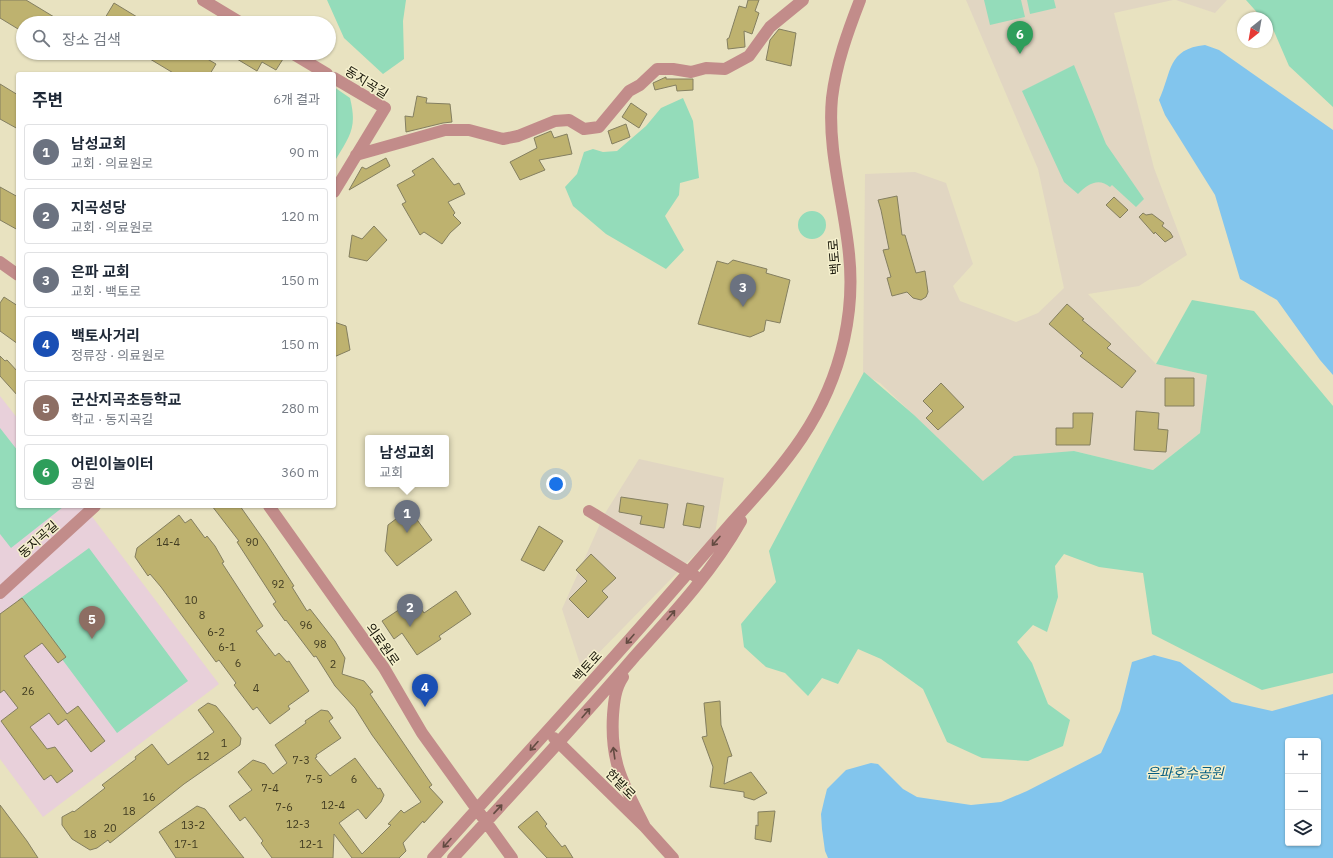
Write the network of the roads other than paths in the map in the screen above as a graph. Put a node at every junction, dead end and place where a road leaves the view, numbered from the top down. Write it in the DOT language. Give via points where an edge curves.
graph roads {
  1 [pos="202,0"];
  2 [pos="803,0"];
  3 [pos="860,0"];
  4 [pos="229,16"];
  5 [pos="304,60"];
  6 [pos="324,72"];
  7 [pos="336,79"];
  8 [pos="356,155"];
  9 [pos="336,189"];
  10 [pos="0,262"];
  11 [pos="16,274"];
  12 [pos="761,492"];
  13 [pos="93,508"];
  14 [pos="270,508"];
  15 [pos="588,511"];
  16 [pos="690,571"];
  17 [pos="700,580"];
  18 [pos="0,593"];
  19 [pos="634,658"];
  20 [pos="547,731"];
  21 [pos="559,743"];
  22 [pos="478,808"];
  23 [pos="487,821"];
  24 [pos="646,827"];
  25 [pos="433,858"];
  26 [pos="453,858"];
  27 [pos="512,858"];
  28 [pos="673,858"];
  1 -- 4 [label="street"];
  2 -- 8 [label="street" via="770,27 749,56 725,69 706,68 691,72 657,69 630,91 599,127 584,129 569,120 555,121 518,136 503,139 469,130 445,130"];
  3 -- 12 [label="street, 백토로" via="848,30 832,98 832,132 849,255 848,317 844,341 822,406 794,450"];
  5 -- 6 [label="street, 동지곡길"];
  7 -- 8 [label="street, 동지곡길" via="385,108"];
  8 -- 9 [label="street, 동지곡길"];
  10 -- 11 [label="street"];
  12 -- 16 [label="street, 백토로, one-way"];
  12 -- 17 [label="street, 백토로" via="720,555"];
  13 -- 18 [label="street, 동지곡길"];
  14 -- 22 [label="street, 의료원로" via="384,668 422,733"];
  15 -- 16 [label="street"];
  16 -- 17 [label="street"];
  16 -- 20 [label="street, 백토로, one-way"];
  19 -- 17 [label="street, 백토로, one-way"];
  21 -- 19 [label="street, 백토로, one-way"];
  24 -- 19 [label="street, one-way" via="617,768 612,730 615,695"];
  20 -- 21 [label="street, 한밭로"];
  20 -- 22 [label="street, 백토로, one-way"];
  23 -- 21 [label="street, 백토로, one-way"];
  21 -- 24 [label="street, 한밭로"];
  22 -- 23 [label="street, 의료원로"];
  22 -- 25 [label="street, 백토로, one-way"];
  23 -- 26 [label="street, 백토로"];
  23 -- 27 [label="street, 의료원로"];
  24 -- 28 [label="street, 한밭로"];
}
